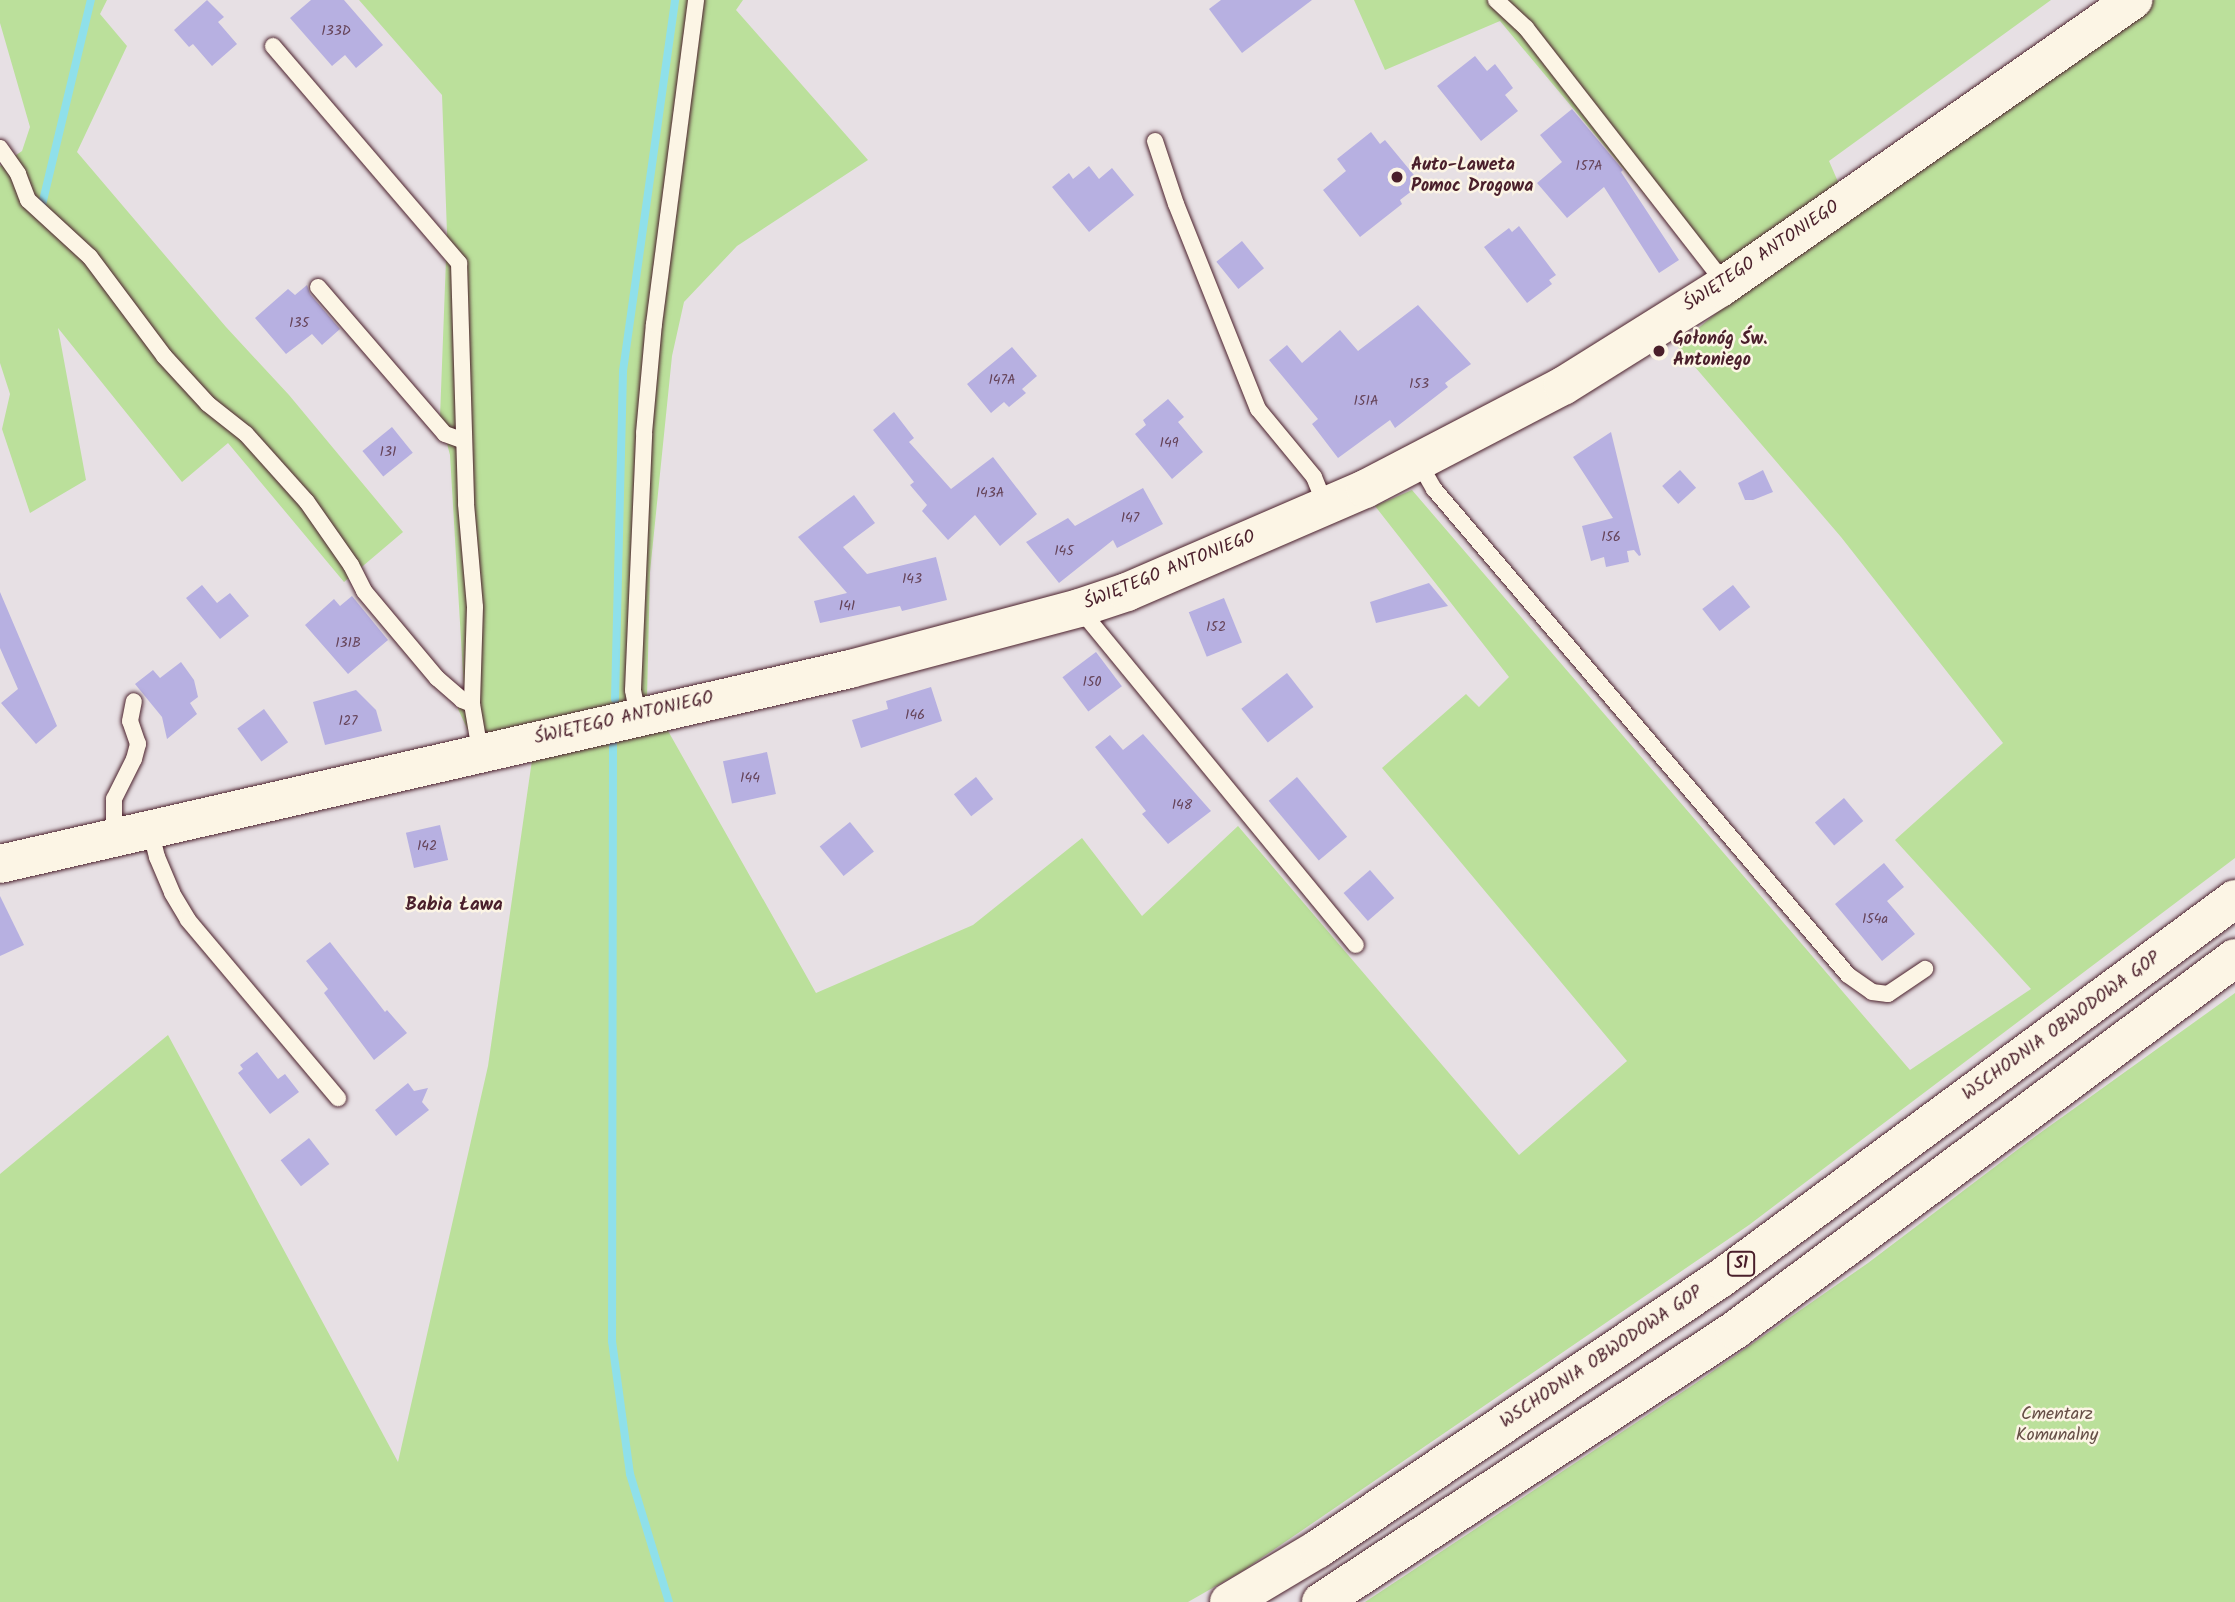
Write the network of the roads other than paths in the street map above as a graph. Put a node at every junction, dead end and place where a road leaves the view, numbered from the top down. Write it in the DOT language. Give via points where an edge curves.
graph roads {
  1 [pos="696,0"];
  2 [pos="1496,0"];
  3 [pos="2133,0"];
  4 [pos="273,46"];
  5 [pos="1154,141"];
  6 [pos="0,148"];
  7 [pos="1725,284"];
  8 [pos="318,287"];
  9 [pos="464,441"];
  10 [pos="1419,463"];
  11 [pos="1326,507"];
  12 [pos="1079,608"];
  13 [pos="134,701"];
  14 [pos="472,704"];
  15 [pos="638,716"];
  16 [pos="480,751"];
  17 [pos="150,829"];
  18 [pos="114,837"];
  19 [pos="0,864"];
  20 [pos="2235,899"];
  21 [pos="1356,945"];
  22 [pos="2235,958"];
  23 [pos="1926,969"];
  24 [pos="338,1098"];
  25 [pos="1229,1602"];
  26 [pos="1321,1602"];
  1 -- 15 [label="lane" via="644,433 633,690"];
  2 -- 7 [label="lane" via="1534,38"];
  3 -- 7 [label="main road, ŚWIĘTEGO ANTONIEGO"];
  4 -- 9 [label="lane" via="459,263"];
  5 -- 11 [label="lane" via="1258,409 1314,477"];
  6 -- 14 [label="lane" via="18,174 28,200 90,257 163,356 208,404 246,434 307,502 364,591 437,678"];
  7 -- 10 [label="main road, ŚWIĘTEGO ANTONIEGO" via="1563,386"];
  8 -- 9 [label="lane" via="444,434"];
  9 -- 14 [label="lane" via="475,607"];
  10 -- 11 [label="main road, ŚWIĘTEGO ANTONIEGO"];
  10 -- 23 [label="lane" via="1443,500 1848,975 1872,992 1888,994"];
  11 -- 12 [label="main road, ŚWIĘTEGO ANTONIEGO"];
  12 -- 15 [label="main road, ŚWIĘTEGO ANTONIEGO" via="849,669"];
  12 -- 21 [label="lane"];
  13 -- 18 [label="lane" via="130,721 138,744 114,799"];
  14 -- 16 [label="lane"];
  15 -- 16 [label="main road, ŚWIĘTEGO ANTONIEGO"];
  16 -- 17 [label="main road, ŚWIĘTEGO ANTONIEGO"];
  17 -- 18 [label="main road, ŚWIĘTEGO ANTONIEGO"];
  17 -- 24 [label="lane" via="172,893 188,920"];
  18 -- 19 [label="main road, ŚWIĘTEGO ANTONIEGO"];
  20 -- 25 [label="main road, WSCHODNIA OBWODOWA GOP / S1" via="1720,1279 1318,1549"];
  22 -- 26 [label="main road" via="1735,1330"];
}
